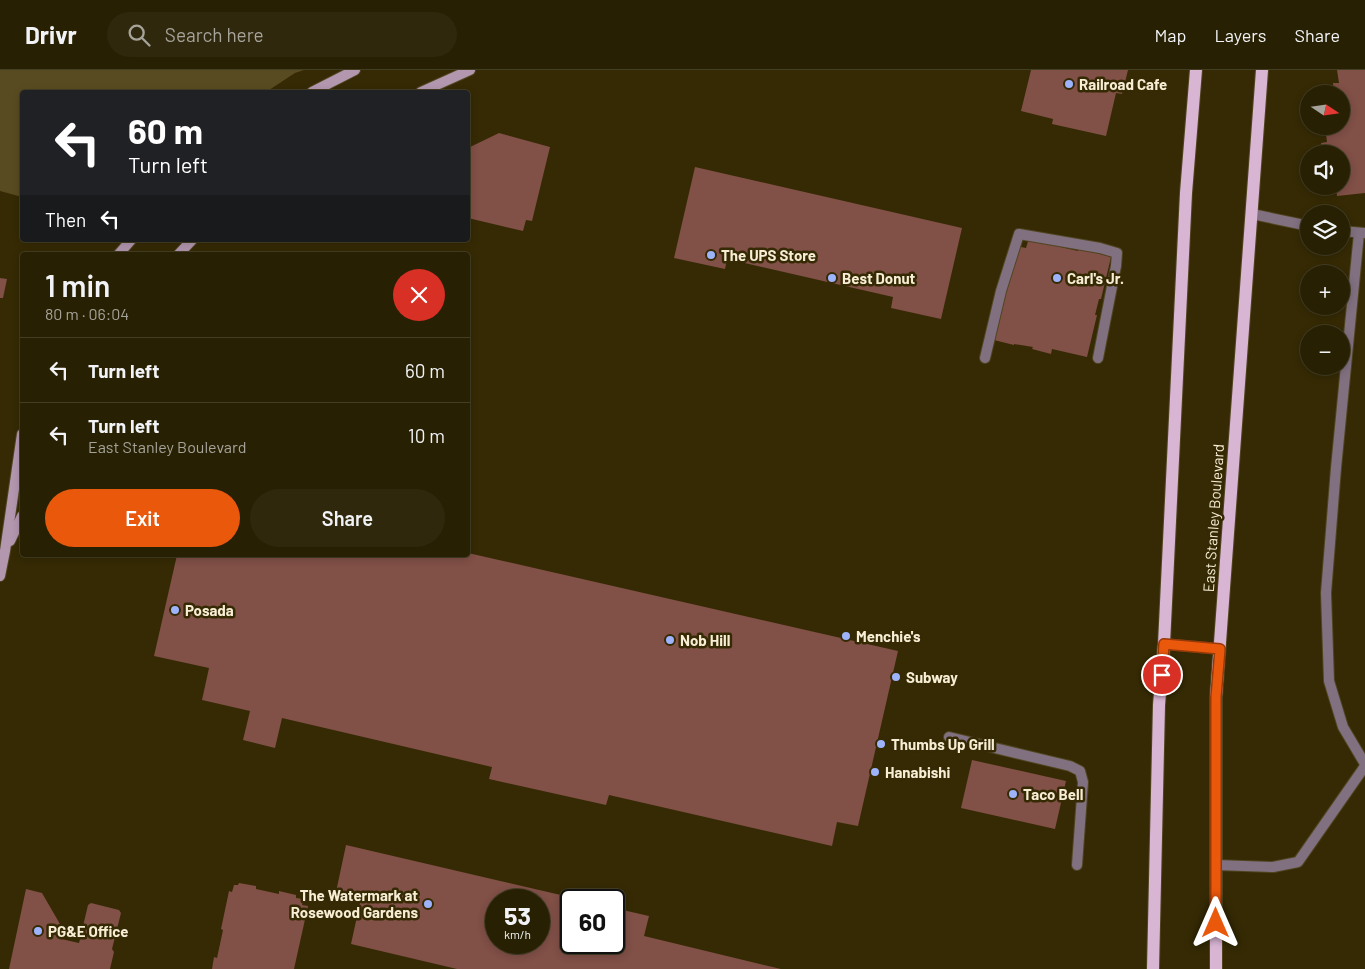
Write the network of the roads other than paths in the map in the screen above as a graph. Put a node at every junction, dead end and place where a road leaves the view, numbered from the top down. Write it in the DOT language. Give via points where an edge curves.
graph roads {
  1 [pos="355,70"];
  2 [pos="470,70"];
  3 [pos="1196,70"];
  4 [pos="1262,70"];
  5 [pos="316,90"];
  6 [pos="425,90"];
  7 [pos="1252,214"];
  8 [pos="1300,224"];
  9 [pos="1362,233"];
  10 [pos="129,242"];
  11 [pos="190,242"];
  12 [pos="121,252"];
  13 [pos="181,252"];
  14 [pos="985,358"];
  15 [pos="1098,358"];
  16 [pos="20,448"];
  17 [pos="20,520"];
  18 [pos="5,551"];
  19 [pos="0,576"];
  20 [pos="1164,644"];
  21 [pos="1220,649"];
  22 [pos="949,737"];
  23 [pos="1365,765"];
  24 [pos="1077,865"];
  25 [pos="1216,865"];
  26 [pos="1153,969"];
  27 [pos="1216,969"];
  1 -- 5 [label="main road"];
  2 -- 6 [label="main road"];
  3 -- 20 [label="main road" via="1186,193"];
  4 -- 7 [label="main road, East Stanley Boulevard"];
  7 -- 8 [label="lane"];
  7 -- 21 [label="main road, East Stanley Boulevard"];
  9 -- 23 [label="lane" via="1326,593 1329,681 1343,727"];
  10 -- 12 [label="main road"];
  11 -- 13 [label="main road"];
  14 -- 15 [label="lane" via="1019,234 1116,253"];
  16 -- 18 [label="main road"];
  17 -- 18 [label="main road"];
  18 -- 19 [label="main road"];
  20 -- 21 [label="lane"];
  20 -- 26 [label="main road" via="1159,705"];
  21 -- 25 [label="main road, East Stanley Boulevard" via="1216,697"];
  22 -- 24 [label="lane" via="1080,771 1083,782"];
  23 -- 25 [label="lane" via="1298,862 1273,867"];
  25 -- 27 [label="main road, East Stanley Boulevard"];
}
